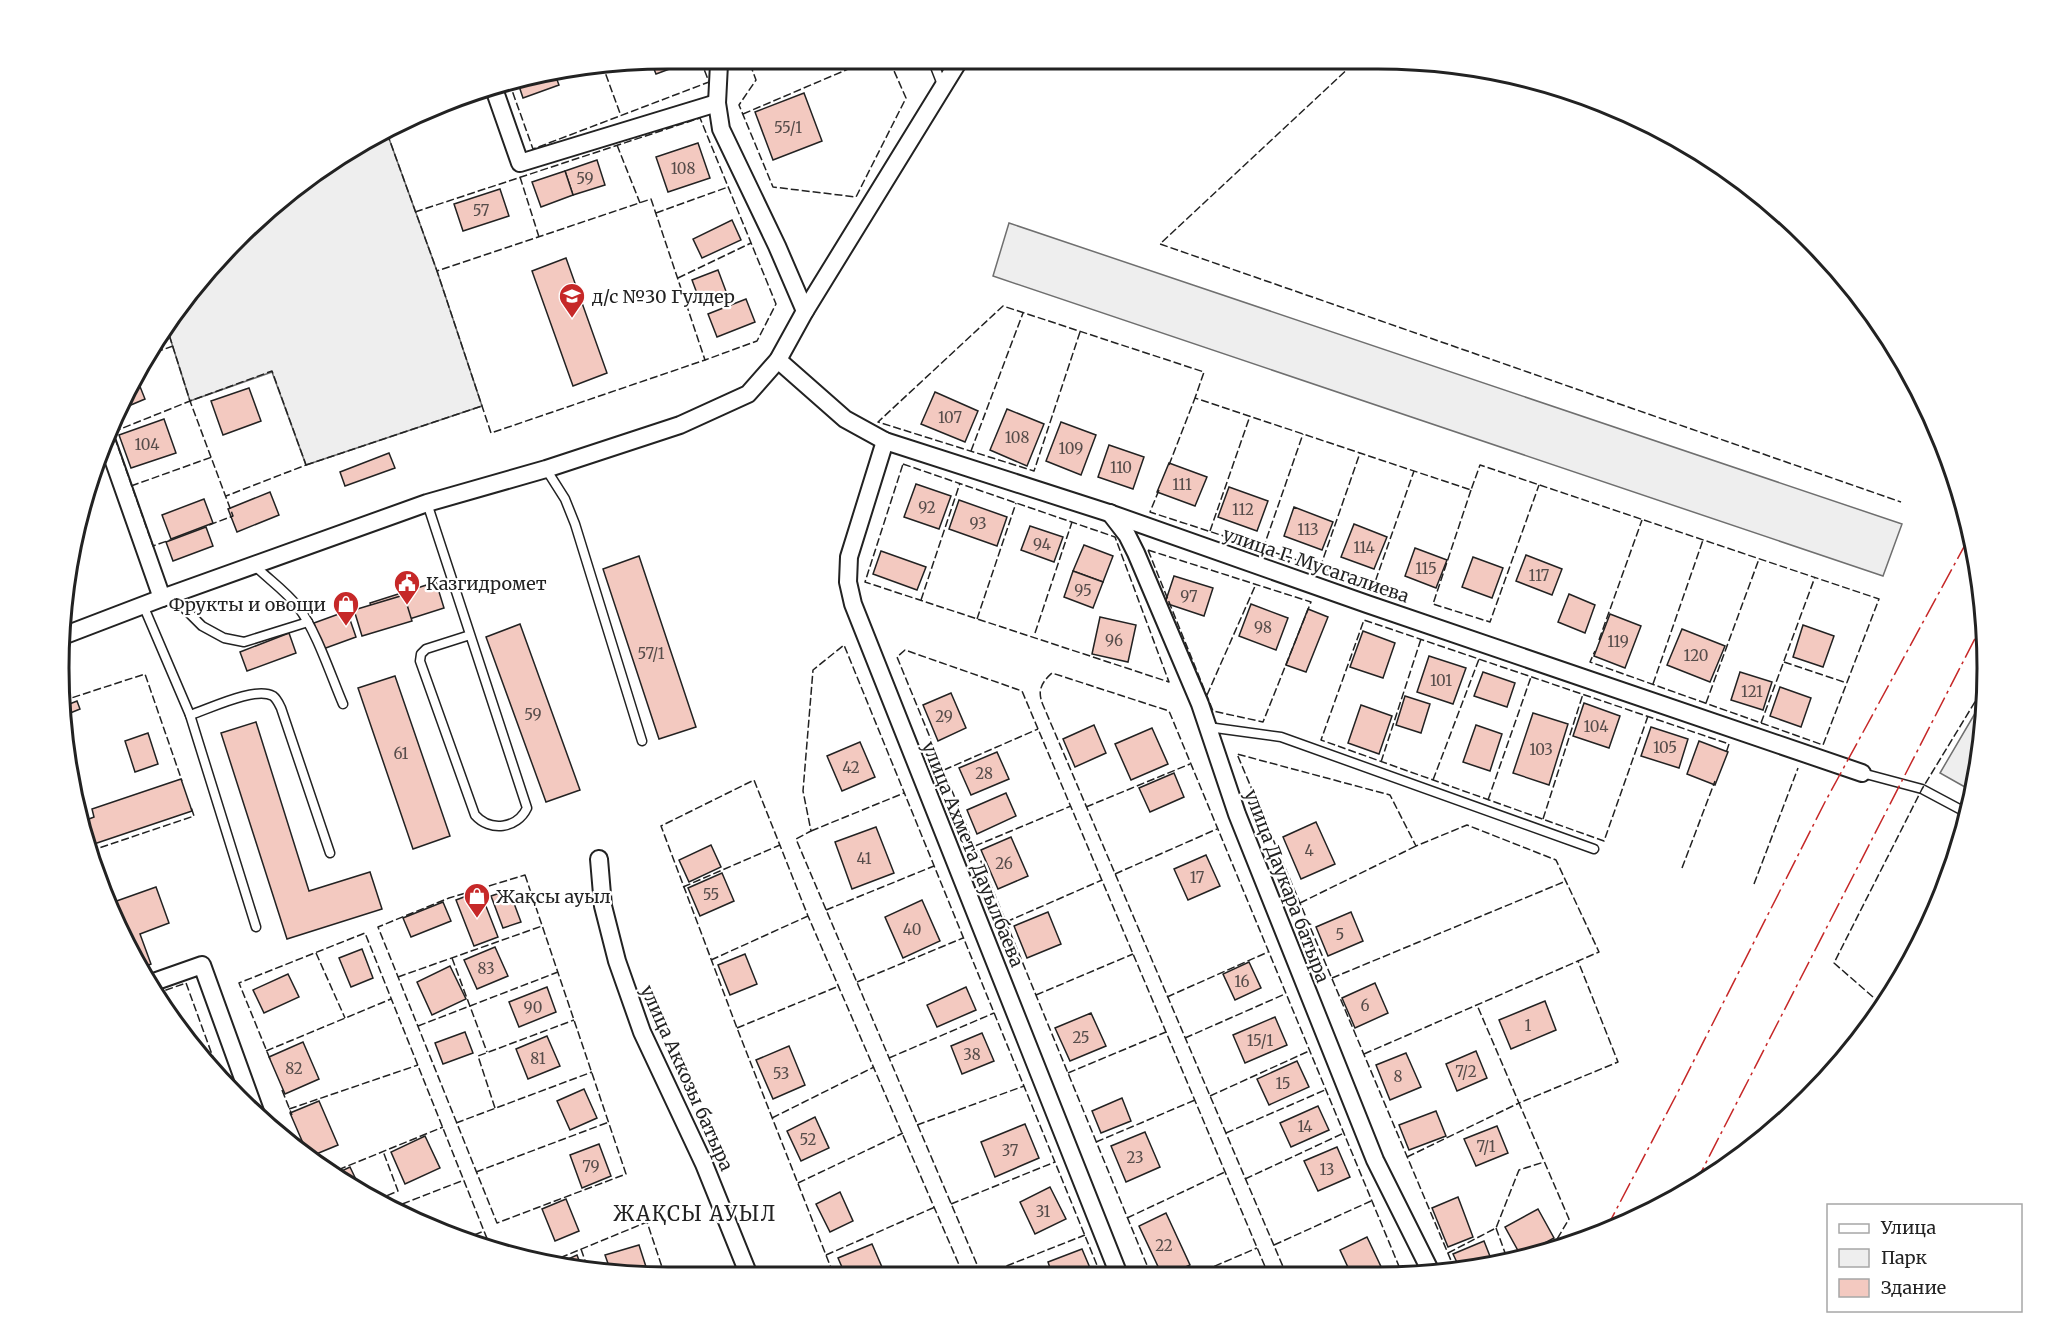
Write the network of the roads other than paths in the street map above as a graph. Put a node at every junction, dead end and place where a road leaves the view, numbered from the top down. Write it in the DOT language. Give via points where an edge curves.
graph roads {
  1 [pos="719,69"];
  2 [pos="936,69"];
  3 [pos="954,69"];
  4 [pos="943,87"];
  5 [pos="496,94"];
  6 [pos="717,104"];
  7 [pos="805,311"];
  8 [pos="778,360"];
  9 [pos="885,441"];
  10 [pos="110,451"];
  11 [pos="546,469"];
  12 [pos="427,503"];
  13 [pos="1109,513"];
  14 [pos="254,565"];
  15 [pos="166,596"];
  16 [pos="143,605"];
  17 [pos="308,622"];
  18 [pos="70,633"];
  19 [pos="470,635"];
  20 [pos="343,704"];
  21 [pos="190,715"];
  22 [pos="1208,728"];
  23 [pos="642,741"];
  24 [pos="1862,773"];
  25 [pos="1960,809"];
  26 [pos="1594,849"];
  27 [pos="330,853"];
  28 [pos="599,859"];
  29 [pos="256,927"];
  30 [pos="157,981"];
  31 [pos="250,1097"];
  32 [pos="1427,1265"];
  33 [pos="746,1267"];
  34 [pos="1116,1267"];
  1 -- 6 [label="street"];
  2 -- 4 [label="lane"];
  3 -- 4 [label="street"];
  4 -- 7 [label="street"];
  5 -- 6 [label="street" via="520,163"];
  6 -- 7 [label="street" via="721,129"];
  7 -- 8 [label="street"];
  8 -- 9 [label="street, улица Г. Мусагалиева" via="845,419"];
  8 -- 11 [label="street" via="748,394 680,425"];
  9 -- 13 [label="street, улица Г. Мусагалиева"];
  9 -- 34 [label="street, улица Ахмета Дауылбаева" via="849,558 848,582 853,604"];
  10 -- 15 [label="street"];
  11 -- 12 [label="street"];
  11 -- 23 [label="lane" via="575,524"];
  12 -- 14 [label="street"];
  12 -- 19 [label="lane"];
  13 -- 22 [label="street, улица Даукара батыра" via="1136,553"];
  13 -- 24 [label="street, улица Г. Мусагалиева"];
  14 -- 15 [label="street"];
  14 -- 17 [label="lane" via="291,598"];
  15 -- 16 [label="street"];
  15 -- 17 [label="lane" via="202,626 224,638 244,642"];
  16 -- 18 [label="street"];
  16 -- 21 [label="lane"];
  17 -- 20 [label="lane"];
  19 -- 19 [label="lane" via="527,808 513,823 483,824 475,815 420,661 426,649"];
  21 -- 27 [label="lane" via="252,694 275,697"];
  21 -- 29 [label="lane"];
  22 -- 26 [label="lane" via="1281,737"];
  22 -- 32 [label="street, улица Даукара батыра" via="1237,814 1375,1160"];
  24 -- 25 [label="lane" via="1922,789"];
  28 -- 33 [label="street, улица Аккозы батыра" via="603,906 620,971 642,1032 704,1164"];
  30 -- 31 [label="street" via="202,964"];
}
